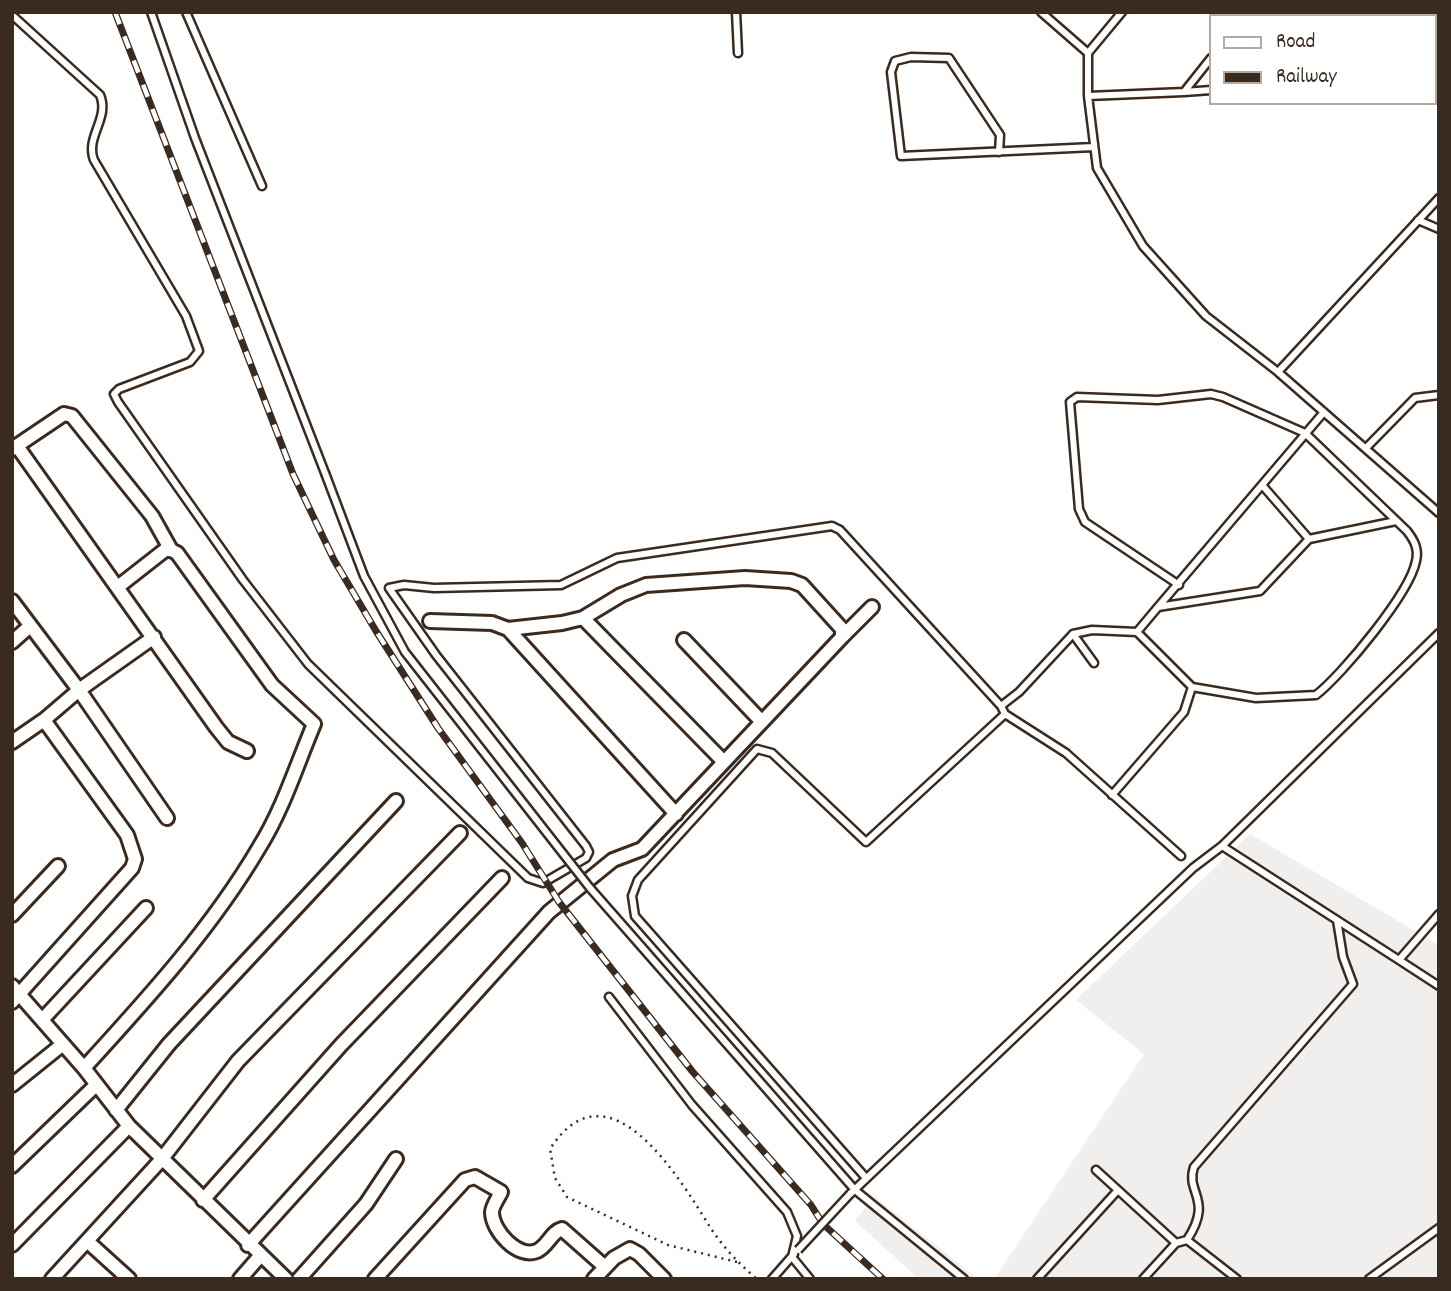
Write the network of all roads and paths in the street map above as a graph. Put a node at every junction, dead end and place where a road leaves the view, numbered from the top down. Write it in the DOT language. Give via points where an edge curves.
graph roads {
  1 [pos="151,12"];
  2 [pos="186,12"];
  3 [pos="737,12"];
  4 [pos="1041,12"];
  5 [pos="1122,12"];
  6 [pos="12,15"];
  7 [pos="1088,53"];
  8 [pos="738,54"];
  9 [pos="1210,59"];
  10 [pos="1210,90"];
  11 [pos="1184,92"];
  12 [pos="1087,96"];
  13 [pos="1094,147"];
  14 [pos="999,152"];
  15 [pos="262,186"];
  16 [pos="1439,198"];
  17 [pos="1418,220"];
  18 [pos="1439,229"];
  19 [pos="1278,372"];
  20 [pos="1439,396"];
  21 [pos="1324,412"];
  22 [pos="1305,433"];
  23 [pos="15,447"];
  24 [pos="1366,448"];
  25 [pos="1262,485"];
  26 [pos="1439,513"];
  27 [pos="1396,521"];
  28 [pos="1309,539"];
  29 [pos="172,550"];
  30 [pos="1179,584"];
  31 [pos="119,586"];
  32 [pos="12,601"];
  33 [pos="872,607"];
  34 [pos="1158,607"];
  35 [pos="583,618"];
  36 [pos="430,621"];
  37 [pos="30,626"];
  38 [pos="508,629"];
  39 [pos="1136,632"];
  40 [pos="1439,632"];
  41 [pos="1073,634"];
  42 [pos="154,637"];
  43 [pos="842,638"];
  44 [pos="684,640"];
  45 [pos="12,642"];
  46 [pos="1094,663"];
  47 [pos="1192,687"];
  48 [pos="79,690"];
  49 [pos="1001,706"];
  50 [pos="1005,714"];
  51 [pos="44,720"];
  52 [pos="762,722"];
  53 [pos="12,742"];
  54 [pos="247,751"];
  55 [pos="724,762"];
  56 [pos="1112,795"];
  57 [pos="396,801"];
  58 [pos="676,814"];
  59 [pos="167,818"];
  60 [pos="460,833"];
  61 [pos="1222,846"];
  62 [pos="1181,856"];
  63 [pos="58,866"];
  64 [pos="502,878"];
  65 [pos="146,908"];
  66 [pos="1439,914"];
  67 [pos="12,915"];
  68 [pos="1337,920"];
  69 [pos="1399,960"];
  70 [pos="1439,986"];
  71 [pos="15,994"];
  72 [pos="609,997"];
  73 [pos="42,1020"];
  74 [pos="63,1044"];
  75 [pos="83,1068"];
  76 [pos="96,1084"];
  77 [pos="12,1085"];
  78 [pos="116,1110"];
  79 [pos="129,1126"];
  80 [pos="396,1159"];
  81 [pos="161,1160"];
  82 [pos="12,1166"];
  83 [pos="1096,1170"];
  84 [pos="866,1178"];
  85 [pos="1118,1190"];
  86 [pos="852,1192"];
  87 [pos="203,1200"];
  88 [pos="1439,1228"];
  89 [pos="1187,1240"];
  90 [pos="87,1241"];
  91 [pos="1176,1244"];
  92 [pos="12,1245"];
  93 [pos="248,1245"];
  94 [pos="260,1256"];
  95 [pos="792,1256"];
  96 [pos="737,1262"];
  97 [pos="605,1267"];
  98 [pos="52,1279"];
  99 [pos="129,1279"];
  100 [pos="240,1279"];
  101 [pos="286,1279"];
  102 [pos="299,1279"];
  103 [pos="375,1279"];
  104 [pos="594,1279"];
  105 [pos="664,1279"];
  106 [pos="757,1279"];
  107 [pos="772,1279"];
  108 [pos="810,1279"];
  109 [pos="964,1279"];
  110 [pos="1037,1279"];
  111 [pos="1143,1279"];
  112 [pos="1237,1279"];
  113 [pos="1369,1279"];
  1 -- 86 [label="lane, bridge" via="364,576 405,652 590,888"];
  2 -- 15 [label="lane"];
  3 -- 8 [label="lane"];
  4 -- 7 [label="lane"];
  5 -- 7 [label="lane"];
  6 -- 49 [label="lane" via="100,95 103,114 90,150 198,341 199,351 190,362 119,389 114,394 118,402 308,664 528,878 543,883 589,852 389,588 561,585 617,558 832,526"];
  7 -- 12 [label="lane"];
  9 -- 11 [label="lane"];
  10 -- 11 [label="lane"];
  11 -- 12 [label="lane"];
  12 -- 13 [label="lane"];
  13 -- 14 [label="lane"];
  13 -- 19 [label="lane" via="1097,167 1143,246 1206,316"];
  14 -- 14 [label="lane" via="901,156 891,72 895,61 949,58 1000,135"];
  16 -- 17 [label="lane"];
  17 -- 18 [label="lane"];
  17 -- 19 [label="lane"];
  19 -- 21 [label="lane"];
  20 -- 24 [label="lane" via="1415,398"];
  21 -- 22 [label="lane"];
  21 -- 24 [label="lane"];
  22 -- 25 [label="lane"];
  22 -- 27 [label="lane"];
  22 -- 30 [label="lane" via="1211,394 1158,400 1077,397 1070,402 1079,509 1085,522"];
  23 -- 29 [label="street" via="64,414 72,416 152,516"];
  23 -- 31 [label="street"];
  24 -- 26 [label="lane"];
  25 -- 28 [label="lane"];
  25 -- 30 [label="lane"];
  27 -- 28 [label="lane"];
  27 -- 47 [label="lane" via="1414,541 1414,567 1382,620 1326,688 1316,695 1256,698"];
  28 -- 34 [label="lane" via="1259,591"];
  29 -- 31 [label="street" via="165,550"];
  29 -- 75 [label="street" via="272,685 314,724 262,845 148,998"];
  30 -- 34 [label="lane"];
  31 -- 42 [label="street"];
  32 -- 37 [label="street"];
  33 -- 43 [label="street"];
  34 -- 39 [label="lane"];
  35 -- 38 [label="street"];
  35 -- 43 [label="street" via="646,585 774,579 802,585 842,629"];
  35 -- 55 [label="street"];
  36 -- 38 [label="street" via="492,623"];
  37 -- 45 [label="street"];
  37 -- 48 [label="street"];
  38 -- 58 [label="street"];
  39 -- 41 [label="lane"];
  39 -- 47 [label="lane"];
  40 -- 61 [label="lane"];
  41 -- 46 [label="lane"];
  41 -- 49 [label="lane"];
  42 -- 48 [label="street"];
  42 -- 54 [label="street" via="215,727 228,742"];
  43 -- 52 [label="street"];
  44 -- 52 [label="street"];
  47 -- 56 [label="lane" via="1184,712"];
  48 -- 51 [label="street"];
  48 -- 59 [label="street"];
  49 -- 50 [label="lane"];
  50 -- 56 [label="lane" via="1066,752"];
  50 -- 84 [label="lane" via="866,842 772,753 757,749 638,880 632,896 635,916"];
  51 -- 53 [label="street"];
  51 -- 71 [label="street" via="127,835 135,859 132,868"];
  52 -- 55 [label="street"];
  55 -- 58 [label="street"];
  56 -- 62 [label="lane"];
  57 -- 78 [label="street" via="169,1044"];
  58 -- 93 [label="street" via="642,849 613,860 549,912"];
  60 -- 81 [label="street" via="238,1061"];
  61 -- 68 [label="lane"];
  61 -- 84 [label="lane" via="1193,868"];
  63 -- 67 [label="street"];
  64 -- 87 [label="street" via="341,1045"];
  65 -- 73 [label="street"];
  66 -- 69 [label="lane"];
  68 -- 69 [label="lane"];
  68 -- 89 [label="lane" via="1353,984 1194,1167 1200,1212"];
  69 -- 70 [label="lane"];
  71 -- 73 [label="street"];
  72 -- 95 [label="lane" via="692,1105 787,1212 797,1236"];
  73 -- 74 [label="street"];
  74 -- 75 [label="street"];
  74 -- 77 [label="street"];
  75 -- 76 [label="street"];
  76 -- 78 [label="street"];
  76 -- 82 [label="street"];
  78 -- 79 [label="street"];
  79 -- 81 [label="street"];
  79 -- 92 [label="street"];
  80 -- 102 [label="street" via="366,1204"];
  81 -- 87 [label="street"];
  81 -- 90 [label="street"];
  83 -- 85 [label="lane"];
  84 -- 86 [label="lane"];
  85 -- 91 [label="lane"];
  85 -- 110 [label="lane"];
  86 -- 95 [label="lane, bridge"];
  86 -- 109 [label="lane"];
  87 -- 93 [label="street"];
  88 -- 113 [label="lane"];
  89 -- 91 [label="lane"];
  89 -- 112 [label="lane"];
  90 -- 98 [label="street"];
  90 -- 99 [label="street"];
  91 -- 111 [label="lane"];
  93 -- 94 [label="street"];
  94 -- 100 [label="street"];
  94 -- 101 [label="street"];
  95 -- 107 [label="lane"];
  95 -- 108 [label="lane"];
  96 -- 96 [label="path" via="644,1136 588,1115 564,1128 550,1149 555,1178 567,1197 668,1245"];
  96 -- 106 [label="path"];
  97 -- 103 [label="street" via="562,1229 540,1250 515,1250 492,1211 501,1192 475,1177 465,1180"];
  97 -- 104 [label="street"];
  97 -- 105 [label="street" via="634,1249"];
}
